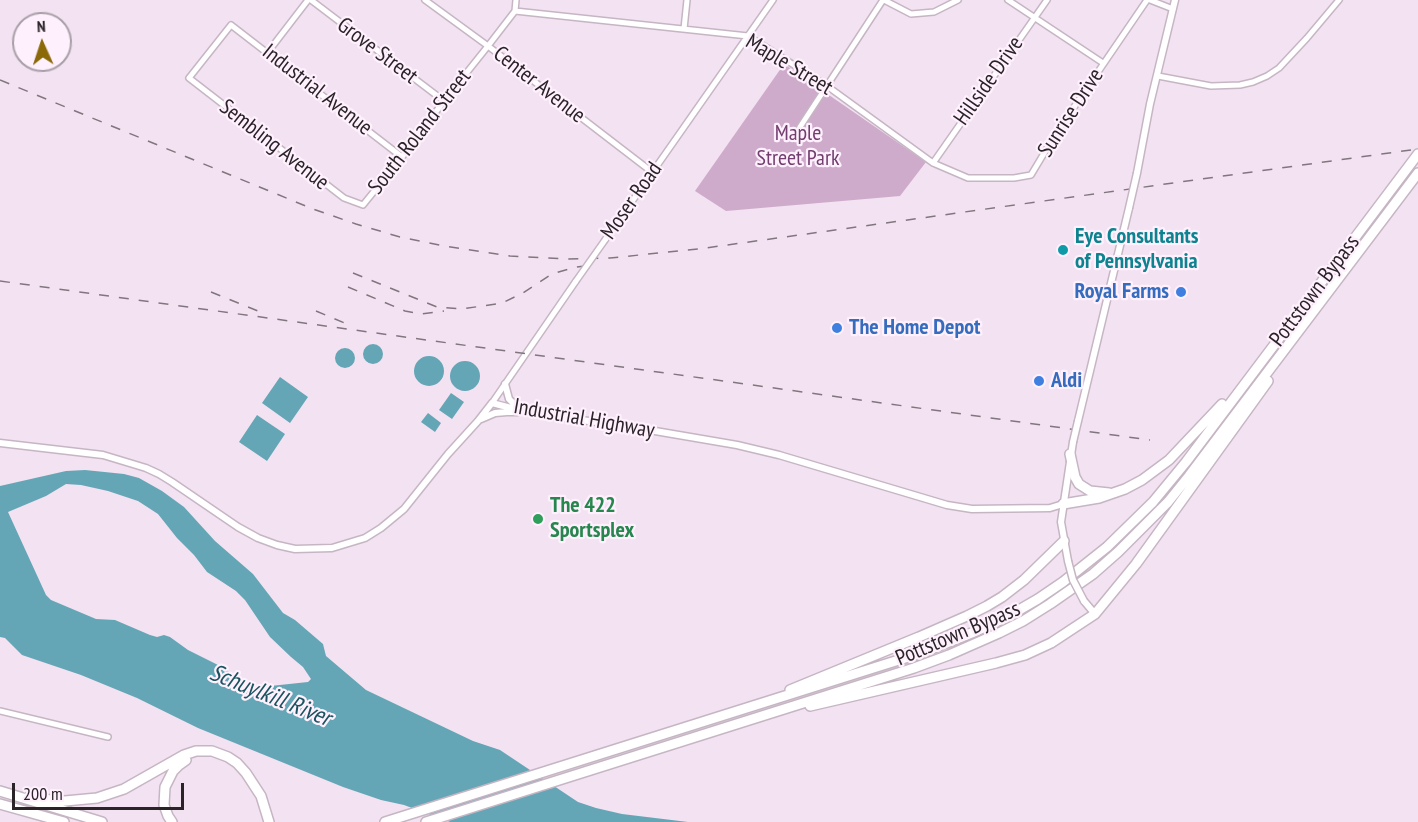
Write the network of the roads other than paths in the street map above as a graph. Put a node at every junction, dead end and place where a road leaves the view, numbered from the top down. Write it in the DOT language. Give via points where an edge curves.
graph roads {
  1 [pos="310,0"];
  2 [pos="425,0"];
  3 [pos="516,0"];
  4 [pos="687,0"];
  5 [pos="773,0"];
  6 [pos="884,0"];
  7 [pos="958,0"];
  8 [pos="1008,0"];
  9 [pos="1047,0"];
  10 [pos="1149,0"];
  11 [pos="1176,0"];
  12 [pos="1340,0"];
  13 [pos="1173,9"];
  14 [pos="514,11"];
  15 [pos="1034,17"];
  16 [pos="684,29"];
  17 [pos="748,36"];
  18 [pos="488,46"];
  19 [pos="268,52"];
  20 [pos="1103,63"];
  21 [pos="1158,76"];
  22 [pos="189,78"];
  23 [pos="827,86"];
  24 [pos="444,101"];
  25 [pos="800,127"];
  26 [pos="1418,154"];
  27 [pos="402,157"];
  28 [pos="933,163"];
  29 [pos="652,172"];
  30 [pos="1417,173"];
  31 [pos="968,178"];
  32 [pos="363,205"];
  33 [pos="505,384"];
  34 [pos="492,403"];
  35 [pos="534,414"];
  36 [pos="478,421"];
  37 [pos="1205,429"];
  38 [pos="1223,437"];
  39 [pos="0,443"];
  40 [pos="1070,454"];
  41 [pos="1115,493"];
  42 [pos="1063,504"];
  43 [pos="1064,541"];
  44 [pos="1095,615"];
  45 [pos="0,711"];
  46 [pos="770,714"];
  47 [pos="707,721"];
  48 [pos="108,737"];
  49 [pos="0,791"];
  50 [pos="27,798"];
  51 [pos="0,804"];
  52 [pos="43,817"];
  53 [pos="438,820"];
  54 [pos="56,822"];
  55 [pos="64,822"];
  56 [pos="102,822"];
  57 [pos="172,822"];
  58 [pos="264,822"];
  59 [pos="269,822"];
  60 [pos="386,822"];
  61 [pos="426,822"];
  1 -- 19 [label="street"];
  1 -- 24 [label="street, Grove Street"];
  2 -- 18 [label="street, Center Avenue"];
  3 -- 14 [label="street, South Roland Street"];
  4 -- 16 [label="street"];
  5 -- 17 [label="street, Moser Road"];
  6 -- 7 [label="street" via="911,14 934,12"];
  6 -- 23 [label="street"];
  8 -- 15 [label="street"];
  9 -- 15 [label="street, Hillside Drive"];
  10 -- 13 [label="street"];
  10 -- 20 [label="street, Sunrise Drive"];
  11 -- 13 [label="street"];
  12 -- 21 [label="street" via="1279,68 1259,80 1210,86"];
  13 -- 21 [label="street"];
  14 -- 16 [label="street, Maple Street"];
  14 -- 18 [label="street, South Roland Street"];
  15 -- 20 [label="street"];
  15 -- 28 [label="street, Hillside Drive"];
  16 -- 17 [label="street, Maple Street"];
  17 -- 23 [label="street, Maple Street"];
  17 -- 29 [label="street, Moser Road"];
  18 -- 24 [label="street, South Roland Street"];
  18 -- 29 [label="street, Center Avenue"];
  19 -- 22 [label="street, Industrial Avenue" via="231,25"];
  19 -- 27 [label="street, Industrial Avenue"];
  20 -- 31 [label="street, Sunrise Drive" via="1031,175"];
  21 -- 40 [label="street, bridge"];
  22 -- 32 [label="street, Sembling Avenue" via="344,198"];
  23 -- 25 [label="street"];
  23 -- 28 [label="street, Maple Street"];
  24 -- 27 [label="street, South Roland Street"];
  26 -- 37 [label="highway, Pottstown Bypass"];
  27 -- 32 [label="street, South Roland Street"];
  28 -- 31 [label="street, Maple Street"];
  29 -- 33 [label="street, Moser Road, bridge"];
  30 -- 38 [label="highway, Pottstown Bypass"];
  33 -- 34 [label="street, Moser Road"];
  33 -- 35 [label="street" via="509,399"];
  34 -- 35 [label="street, Industrial Highway"];
  34 -- 36 [label="street, Industrial Highway"];
  35 -- 36 [label="street" via="507,412"];
  35 -- 42 [label="street, Industrial Highway" via="620,425 779,454 950,506 1050,508"];
  36 -- 39 [label="street, Industrial Highway" via="404,509 381,528 350,544 317,549 295,549 258,538 159,474 124,460"];
  37 -- 41 [label="highway" via="1142,480"];
  37 -- 47 [label="highway, Pottstown Bypass" via="1186,462 1153,502 1107,547 1038,599 974,632 921,653"];
  38 -- 44 [label="highway" via="1210,463"];
  38 -- 46 [label="highway, Pottstown Bypass" via="1168,502 1118,552 1093,574 1023,621 940,658"];
  40 -- 41 [label="highway" via="1075,477 1082,486"];
  40 -- 42 [label="street"];
  41 -- 42 [label="highway"];
  42 -- 43 [label="street"];
  43 -- 44 [label="street, bridge" via="1073,580"];
  43 -- 47 [label="highway" via="1015,588 967,616"];
  44 -- 46 [label="highway" via="1025,655"];
  45 -- 48 [label="street"];
  46 -- 53 [label="highway, Pottstown Bypass"];
  47 -- 60 [label="highway, Pottstown Bypass"];
  49 -- 50 [label="highway"];
  50 -- 56 [label="highway"];
  50 -- 59 [label="highway" via="97,798 124,789 184,755 212,751 228,757 246,773 261,796"];
  51 -- 52 [label="highway"];
  52 -- 54 [label="highway"];
  52 -- 55 [label="highway"];
  53 -- 61 [label="highway, Pottstown Bypass"];
  57 -- 58 [label="highway" via="164,799 169,777 186,760 208,756 226,762 241,776 257,800"];
}
